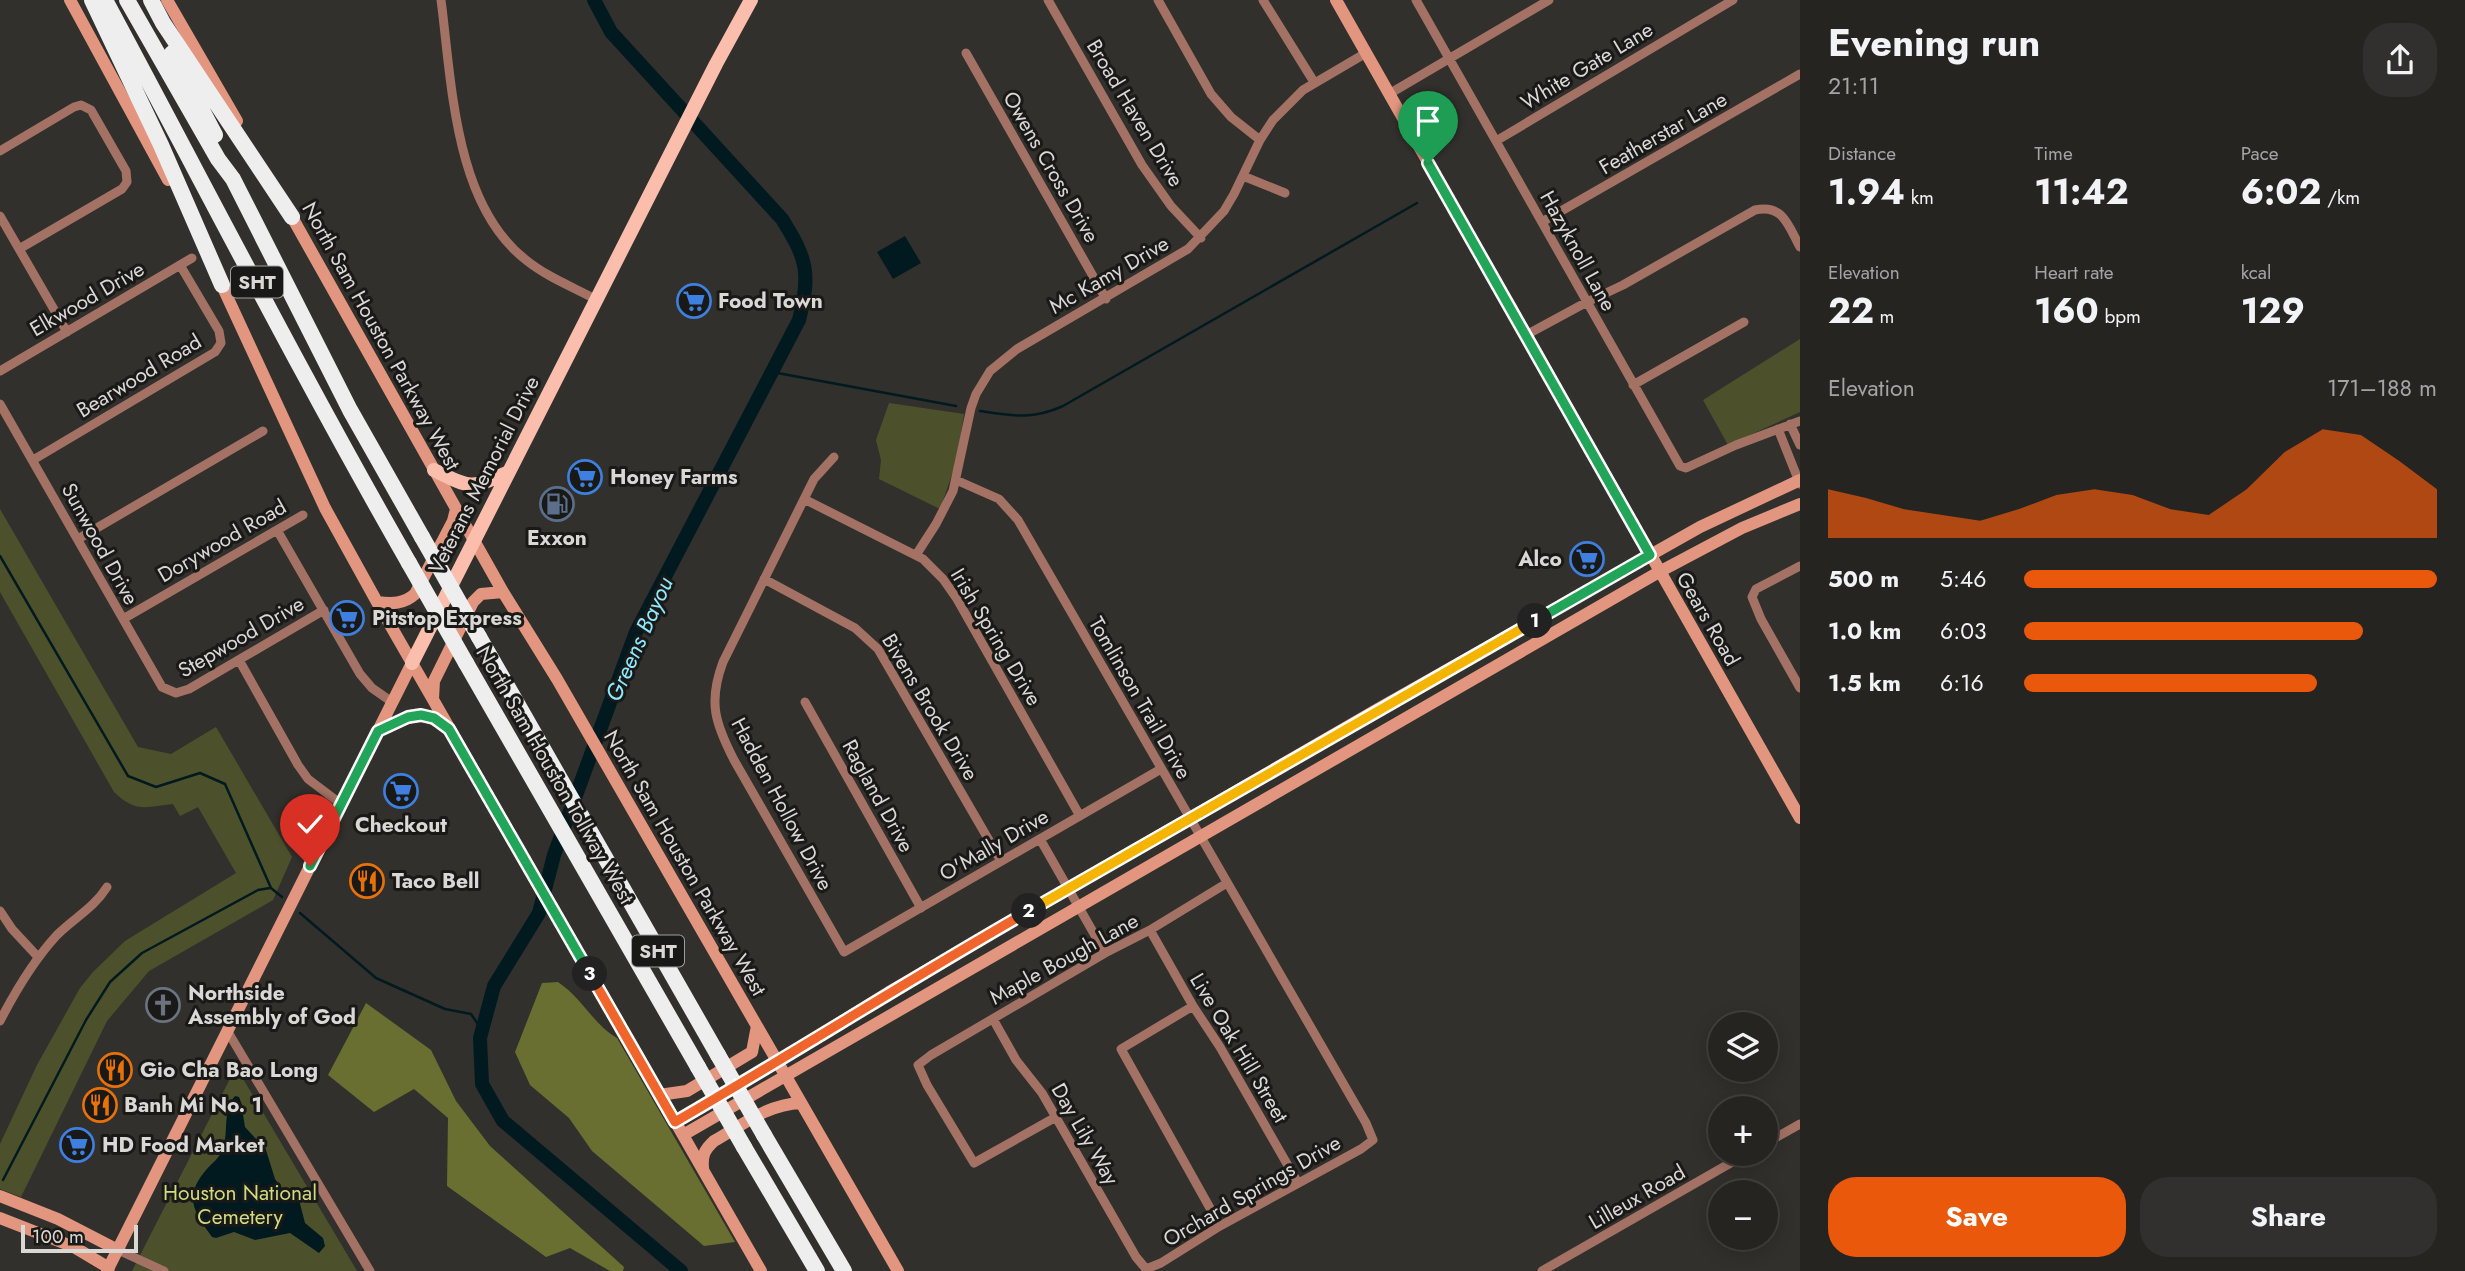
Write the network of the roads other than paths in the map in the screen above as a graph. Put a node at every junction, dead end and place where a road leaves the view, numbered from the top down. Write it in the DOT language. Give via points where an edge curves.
graph roads {
  1 [pos="70,0"];
  2 [pos="92,0"];
  3 [pos="105,0"];
  4 [pos="127,0"];
  5 [pos="143,0"];
  6 [pos="151,0"];
  7 [pos="167,0"];
  8 [pos="441,0"];
  9 [pos="751,0"];
  10 [pos="1048,0"];
  11 [pos="1158,0"];
  12 [pos="1263,0"];
  13 [pos="1336,0"];
  14 [pos="1416,0"];
  15 [pos="1549,0"];
  16 [pos="1733,0"];
  17 [pos="966,53"];
  18 [pos="1366,53"];
  19 [pos="1450,60"];
  20 [pos="1800,74"];
  21 [pos="1314,82"];
  22 [pos="1389,94"];
  23 [pos="1260,140"];
  24 [pos="1496,141"];
  25 [pos="0,151"];
  26 [pos="1243,176"];
  27 [pos="233,179"];
  28 [pos="1285,193"];
  29 [pos="0,216"];
  30 [pos="292,218"];
  31 [pos="1542,222"];
  32 [pos="1201,237"];
  33 [pos="1800,247"];
  34 [pos="19,249"];
  35 [pos="192,258"];
  36 [pos="180,265"];
  37 [pos="222,285"];
  38 [pos="1105,299"];
  39 [pos="597,300"];
  40 [pos="1587,302"];
  41 [pos="1744,322"];
  42 [pos="67,332"];
  43 [pos="1526,335"];
  44 [pos="0,371"];
  45 [pos="1633,386"];
  46 [pos="0,404"];
  47 [pos="1800,421"];
  48 [pos="1790,424"];
  49 [pos="1778,429"];
  50 [pos="263,431"];
  51 [pos="1800,445"];
  52 [pos="834,457"];
  53 [pos="33,460"];
  54 [pos="434,470"];
  55 [pos="509,472"];
  56 [pos="956,481"];
  57 [pos="1799,481"];
  58 [pos="804,499"];
  59 [pos="1800,504"];
  60 [pos="456,509"];
  61 [pos="303,515"];
  62 [pos="277,530"];
  63 [pos="78,539"];
  64 [pos="474,541"];
  65 [pos="916,555"];
  66 [pos="1650,555"];
  67 [pos="1796,568"];
  68 [pos="1659,572"];
  69 [pos="764,579"];
  70 [pos="503,592"];
  71 [pos="377,602"];
  72 [pos="324,610"];
  73 [pos="123,619"];
  74 [pos="1531,623"];
  75 [pos="1541,640"];
  76 [pos="239,660"];
  77 [pos="412,663"];
  78 [pos="1800,688"];
  79 [pos="176,693"];
  80 [pos="434,701"];
  81 [pos="392,702"];
  82 [pos="805,702"];
  83 [pos="1378,709"];
  84 [pos="1389,727"];
  85 [pos="449,729"];
  86 [pos="378,731"];
  87 [pos="1161,769"];
  88 [pos="341,804"];
  89 [pos="1080,816"];
  90 [pos="1189,817"];
  91 [pos="1800,818"];
  92 [pos="1199,836"];
  93 [pos="1040,839"];
  94 [pos="1001,861"];
  95 [pos="1227,883"];
  96 [pos="107,887"];
  97 [pos="1068,888"];
  98 [pos="1078,905"];
  99 [pos="921,908"];
  100 [pos="0,911"];
  101 [pos="1150,930"];
  102 [pos="844,953"];
  103 [pos="1105,953"];
  104 [pos="953,955"];
  105 [pos="38,957"];
  106 [pos="962,972"];
  107 [pos="1192,1006"];
  108 [pos="993,1018"];
  109 [pos="0,1021"];
  110 [pos="757,1026"];
  111 [pos="228,1032"];
  112 [pos="778,1062"];
  113 [pos="785,1075"];
  114 [pos="659,1095"];
  115 [pos="801,1103"];
  116 [pos="1056,1117"];
  117 [pos="675,1122"];
  118 [pos="1800,1124"];
  119 [pos="682,1135"];
  120 [pos="1778,1136"];
  121 [pos="1373,1140"];
  122 [pos="1725,1166"];
  123 [pos="703,1170"];
  124 [pos="1298,1183"];
  125 [pos="0,1196"];
  126 [pos="0,1218"];
  127 [pos="1220,1226"];
  128 [pos="118,1250"];
  129 [pos="1146,1269"];
  130 [pos="111,1270"];
  131 [pos="164,1271"];
  132 [pos="370,1271"];
  133 [pos="761,1271"];
  134 [pos="817,1271"];
  135 [pos="844,1271"];
  136 [pos="898,1271"];
  137 [pos="1542,1271"];
  1 -- 37 [label="main road"];
  2 -- 37 [label="highway"];
  3 -- 134 [label="highway, North Sam Houston Tollway West / SHT, bridge" via="330,425"];
  4 -- 27 [label="highway, North Sam Houston Tollway West / SHT"];
  5 -- 27 [label="highway, North Sam Houston Tollway West / SHT" via="228,160"];
  6 -- 30 [label="highway"];
  7 -- 30 [label="main road, North Sam Houston Parkway West"];
  8 -- 39 [label="street" via="458,127 480,198 501,235 526,260"];
  9 -- 39 [label="main road, Veterans Memorial Drive"];
  10 -- 32 [label="street, Broad Haven Drive" via="1142,166"];
  11 -- 23 [label="street" via="1211,94"];
  12 -- 21 [label="street"];
  13 -- 18 [label="main road, Gears Road"];
  14 -- 19 [label="street, Hazyknoll Lane"];
  15 -- 19 [label="street"];
  16 -- 24 [label="street, White Gate Lane"];
  17 -- 38 [label="street, Owens Cross Drive"];
  18 -- 21 [label="street, Mc Kamy Drive"];
  18 -- 22 [label="main road, Gears Road"];
  19 -- 22 [label="street"];
  19 -- 24 [label="street, Hazyknoll Lane"];
  20 -- 31 [label="street, Featherstar Lane"];
  21 -- 23 [label="street, Mc Kamy Drive" via="1288,104"];
  22 -- 43 [label="main road, Gears Road"];
  23 -- 26 [label="street, Mc Kamy Drive"];
  24 -- 31 [label="street, Hazyknoll Lane"];
  25 -- 34 [label="street" via="81,105 91,110 126,170 122,190"];
  26 -- 28 [label="street"];
  26 -- 32 [label="street, Mc Kamy Drive" via="1224,211"];
  27 -- 135 [label="highway, North Sam Houston Tollway West / SHT, bridge" via="350,410"];
  29 -- 34 [label="street"];
  30 -- 54 [label="main road, North Sam Houston Parkway West"];
  31 -- 40 [label="street, Hazyknoll Lane"];
  32 -- 38 [label="street, Mc Kamy Drive" via="1172,260"];
  33 -- 40 [label="street" via="1776,210 1755,210"];
  34 -- 42 [label="street"];
  35 -- 36 [label="street, Elkwood Drive"];
  36 -- 42 [label="street, Elkwood Drive"];
  36 -- 53 [label="street, Bearwood Road" via="219,331 221,343 215,352"];
  37 -- 71 [label="main road" via="325,508"];
  38 -- 56 [label="street, Mc Kamy Drive" via="1011,353 990,371 975,394"];
  39 -- 55 [label="main road, Veterans Memorial Drive"];
  40 -- 43 [label="street"];
  40 -- 45 [label="street, Hazyknoll Lane"];
  41 -- 45 [label="street"];
  42 -- 44 [label="street, Elkwood Drive"];
  43 -- 66 [label="main road, Gears Road"];
  45 -- 49 [label="street, Hazyknoll Lane" via="1680,466 1686,468"];
  46 -- 53 [label="street, Sunwood Drive"];
  47 -- 48 [label="street"];
  48 -- 49 [label="street"];
  48 -- 51 [label="street"];
  49 -- 57 [label="street"];
  50 -- 63 [label="street"];
  52 -- 58 [label="street, Hadden Hollow Drive" via="820,469"];
  53 -- 63 [label="street, Sunwood Drive"];
  54 -- 55 [label="main road" via="471,486"];
  54 -- 60 [label="main road, North Sam Houston Parkway West"];
  55 -- 64 [label="main road, Veterans Memorial Drive"];
  56 -- 65 [label="street, Mc Kamy Drive"];
  56 -- 87 [label="street, Tomlinson Trail Drive" via="999,499 1018,520"];
  57 -- 66 [label="main road"];
  58 -- 65 [label="street, Irish Spring Drive"];
  58 -- 69 [label="street, Hadden Hollow Drive"];
  59 -- 68 [label="main road" via="1742,528"];
  60 -- 64 [label="main road, North Sam Houston Parkway West"];
  60 -- 71 [label="main road" via="415,594 408,601"];
  61 -- 62 [label="street, Dorywood Road"];
  62 -- 72 [label="street"];
  62 -- 73 [label="street, Dorywood Road"];
  63 -- 73 [label="street, Sunwood Drive"];
  64 -- 70 [label="main road, North Sam Houston Parkway West"];
  64 -- 77 [label="main road, Veterans Memorial Drive"];
  65 -- 89 [label="street, Irish Spring Drive" via="950,588"];
  66 -- 68 [label="main road, Gears Road"];
  66 -- 74 [label="main road"];
  67 -- 78 [label="street" via="1756,589 1752,597"];
  68 -- 75 [label="main road"];
  68 -- 91 [label="main road, Gears Road"];
  69 -- 94 [label="street, Bivens Brook Drive" via="848,623 878,649"];
  69 -- 102 [label="street, Hadden Hollow Drive" via="723,662 714,709 734,760"];
  70 -- 80 [label="main road" via="481,594 473,602 434,681"];
  70 -- 110 [label="main road, North Sam Houston Parkway West"];
  71 -- 77 [label="main road"];
  72 -- 76 [label="street, Stepwood Drive"];
  72 -- 81 [label="street" via="360,674"];
  73 -- 79 [label="street, Sunwood Drive" via="162,687"];
  74 -- 75 [label="main road"];
  74 -- 83 [label="main road"];
  75 -- 84 [label="main road"];
  76 -- 79 [label="street, Stepwood Drive" via="190,690"];
  76 -- 88 [label="street" via="303,772"];
  77 -- 80 [label="main road"];
  77 -- 81 [label="main road, Veterans Memorial Drive"];
  80 -- 85 [label="main road"];
  81 -- 86 [label="main road, Veterans Memorial Drive"];
  82 -- 99 [label="street, Ragland Drive"];
  83 -- 84 [label="main road"];
  83 -- 90 [label="main road"];
  84 -- 92 [label="main road"];
  85 -- 86 [label="main road" via="421,715"];
  85 -- 114 [label="main road"];
  86 -- 88 [label="main road, Veterans Memorial Drive"];
  87 -- 89 [label="street, O'Mally Drive"];
  87 -- 90 [label="street, Tomlinson Trail Drive"];
  88 -- 111 [label="main road, Veterans Memorial Drive"];
  89 -- 93 [label="street, O'Mally Drive"];
  90 -- 92 [label="street, Tomlinson Trail Drive"];
  90 -- 97 [label="main road"];
  92 -- 95 [label="street, Tomlinson Trail Drive"];
  92 -- 98 [label="main road"];
  93 -- 94 [label="street, O'Mally Drive"];
  93 -- 97 [label="street"];
  94 -- 99 [label="street, O'Mally Drive"];
  95 -- 101 [label="street, Maple Bough Lane"];
  95 -- 121 [label="street, Tomlinson Trail Drive"];
  96 -- 105 [label="street"];
  97 -- 98 [label="street"];
  97 -- 104 [label="main road"];
  98 -- 103 [label="street"];
  98 -- 106 [label="main road"];
  99 -- 102 [label="street, O'Mally Drive"];
  100 -- 105 [label="street"];
  101 -- 103 [label="street, Maple Bough Lane"];
  101 -- 107 [label="street, Live Oak Hill Street"];
  103 -- 108 [label="street, Maple Bough Lane"];
  104 -- 106 [label="main road"];
  104 -- 112 [label="main road"];
  105 -- 109 [label="street"];
  106 -- 113 [label="main road"];
  107 -- 124 [label="street, Live Oak Hill Street"];
  107 -- 127 [label="street" via="1121,1049"];
  108 -- 116 [label="street, Day Lily Way"];
  108 -- 116 [label="street, Maple Bough Lane" via="918,1065 974,1163"];
  110 -- 112 [label="main road, North Sam Houston Parkway West"];
  110 -- 114 [label="main road" via="756,1043 743,1059 687,1091"];
  111 -- 128 [label="main road, Veterans Memorial Drive"];
  111 -- 132 [label="street"];
  112 -- 113 [label="main road, North Sam Houston Parkway West"];
  112 -- 117 [label="main road"];
  113 -- 115 [label="main road, North Sam Houston Parkway West"];
  113 -- 119 [label="main road"];
  114 -- 117 [label="main road"];
  115 -- 123 [label="main road" via="783,1103 714,1141 702,1158"];
  115 -- 136 [label="main road, North Sam Houston Parkway West"];
  116 -- 129 [label="street, Day Lily Way"];
  117 -- 119 [label="main road"];
  118 -- 120 [label="street"];
  119 -- 123 [label="main road"];
  121 -- 124 [label="street, Orchard Springs Drive"];
  122 -- 137 [label="street, Lilleux Road"];
  123 -- 133 [label="main road"];
  124 -- 127 [label="street, Orchard Springs Drive"];
  125 -- 128 [label="main road"];
  126 -- 130 [label="main road" via="74,1247"];
  127 -- 129 [label="street, Orchard Springs Drive"];
  128 -- 130 [label="main road, Veterans Memorial Drive"];
  128 -- 131 [label="street"];
}
